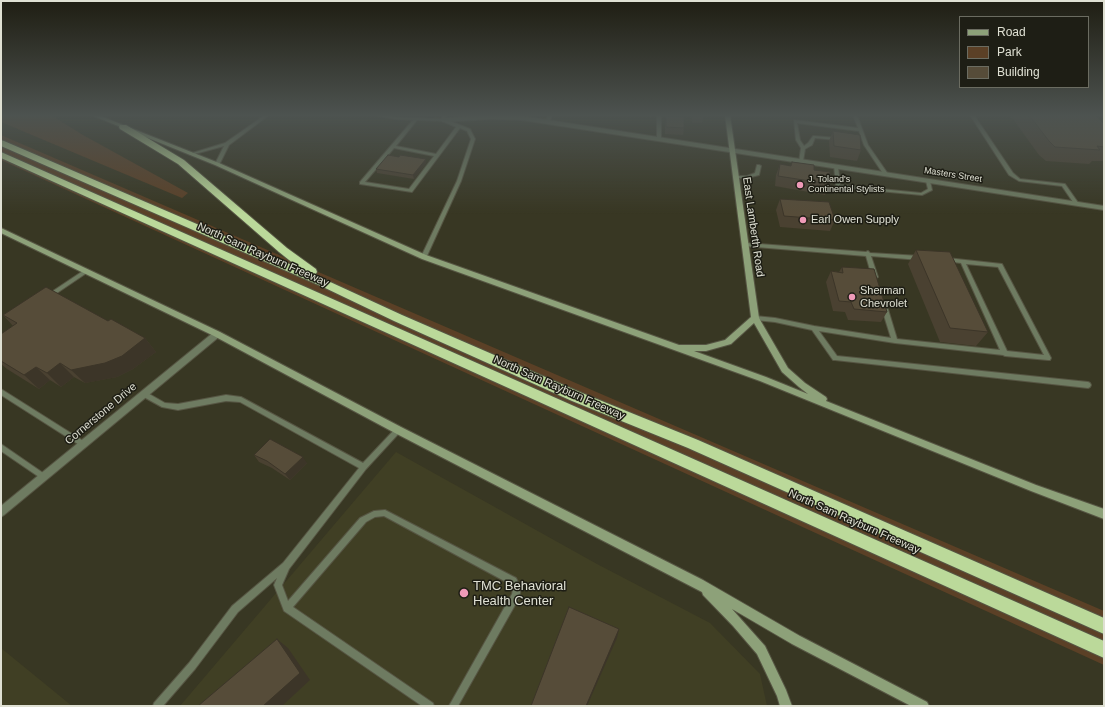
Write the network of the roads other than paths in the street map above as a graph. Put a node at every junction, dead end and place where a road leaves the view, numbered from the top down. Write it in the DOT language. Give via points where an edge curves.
graph roads {
  1 [pos="13,148"];
  2 [pos="158,148"];
  3 [pos="176,148"];
  4 [pos="213,148"];
  5 [pos="225,148"];
  6 [pos="392,148"];
  7 [pos="398,148"];
  8 [pos="442,148"];
  9 [pos="470,148"];
  10 [pos="720,148"];
  11 [pos="803,148"];
  12 [pos="868,148"];
  13 [pos="994,148"];
  14 [pos="733,150"];
  15 [pos="1,154"];
  16 [pos="191,154"];
  17 [pos="437,155"];
  18 [pos="801,161"];
  19 [pos="216,164"];
  20 [pos="759,166"];
  21 [pos="836,166"];
  22 [pos="886,174"];
  23 [pos="736,177"];
  24 [pos="928,181"];
  25 [pos="1077,204"];
  26 [pos="1104,208"];
  27 [pos="2,233"];
  28 [pos="746,245"];
  29 [pos="868,253"];
  30 [pos="424,257"];
  31 [pos="928,259"];
  32 [pos="942,260"];
  33 [pos="963,262"];
  34 [pos="86,271"];
  35 [pos="325,282"];
  36 [pos="877,283"];
  37 [pos="881,297"];
  38 [pos="44,299"];
  39 [pos="755,318"];
  40 [pos="814,328"];
  41 [pos="217,334"];
  42 [pos="895,341"];
  43 [pos="675,348"];
  44 [pos="1005,354"];
  45 [pos="1088,385"];
  46 [pos="1,392"];
  47 [pos="144,394"];
  48 [pos="833,406"];
  49 [pos="398,430"];
  50 [pos="83,444"];
  51 [pos="1,446"];
  52 [pos="364,467"];
  53 [pos="44,477"];
  54 [pos="1,512"];
  55 [pos="1104,514"];
  56 [pos="286,566"];
  57 [pos="699,584"];
  58 [pos="287,608"];
  59 [pos="1104,626"];
  60 [pos="1104,650"];
  61 [pos="158,706"];
  62 [pos="430,706"];
  63 [pos="453,706"];
  64 [pos="786,706"];
  65 [pos="923,706"];
  1 -- 35 [label="highway, North Sam Rayburn Freeway"];
  2 -- 35 [label="highway" via="181,162 283,250"];
  3 -- 16 [label="main road"];
  4 -- 16 [label="lane"];
  5 -- 19 [label="lane"];
  6 -- 17 [label="lane" via="362,183 410,191"];
  7 -- 17 [label="lane"];
  8 -- 17 [label="lane"];
  9 -- 30 [label="lane" via="459,181"];
  10 -- 14 [label="street, Masters Street"];
  11 -- 18 [label="lane"];
  12 -- 22 [label="lane"];
  13 -- 25 [label="lane" via="1011,174 1019,180 1063,185"];
  14 -- 18 [label="street, Masters Street"];
  14 -- 23 [label="main road, East Lamberth Road"];
  15 -- 60 [label="highway, North Sam Rayburn Freeway"];
  16 -- 19 [label="main road"];
  18 -- 21 [label="street, Masters Street"];
  19 -- 30 [label="main road"];
  20 -- 23 [label="lane" via="756,174"];
  21 -- 22 [label="street, Masters Street"];
  21 -- 24 [label="lane" via="838,186 922,194 930,190"];
  22 -- 24 [label="street, Masters Street"];
  23 -- 28 [label="main road, East Lamberth Road"];
  24 -- 25 [label="street, Masters Street"];
  25 -- 26 [label="street, Masters Street"];
  27 -- 34 [label="main road"];
  28 -- 29 [label="lane"];
  28 -- 39 [label="main road, East Lamberth Road"];
  29 -- 31 [label="lane"];
  29 -- 36 [label="lane"];
  30 -- 43 [label="main road"];
  32 -- 33 [label="lane"];
  33 -- 44 [label="lane"];
  33 -- 44 [label="lane" via="1000,265 1048,358"];
  34 -- 38 [label="lane"];
  34 -- 41 [label="main road"];
  35 -- 59 [label="highway, North Sam Rayburn Freeway" via="398,318 577,397 693,444"];
  37 -- 42 [label="lane"];
  39 -- 40 [label="lane"];
  39 -- 43 [label="main road" via="728,342 706,348"];
  39 -- 48 [label="main road" via="785,370"];
  40 -- 42 [label="lane"];
  40 -- 45 [label="lane" via="835,358"];
  41 -- 47 [label="street, Cornerstone Drive"];
  41 -- 49 [label="main road"];
  42 -- 44 [label="lane"];
  43 -- 48 [label="main road"];
  46 -- 50 [label="lane"];
  47 -- 50 [label="street, Cornerstone Drive"];
  47 -- 52 [label="lane" via="164,405 178,407 226,398 241,400"];
  48 -- 55 [label="main road"];
  49 -- 52 [label="lane"];
  49 -- 57 [label="main road"];
  50 -- 53 [label="street, Cornerstone Drive"];
  51 -- 53 [label="lane"];
  52 -- 56 [label="lane"];
  53 -- 54 [label="street, Cornerstone Drive"];
  56 -- 58 [label="lane" via="278,585"];
  56 -- 61 [label="lane" via="235,609"];
  57 -- 64 [label="main road" via="761,650"];
  57 -- 65 [label="main road" via="796,640"];
  58 -- 62 [label="lane"];
  58 -- 63 [label="lane" via="363,520 379,513 385,513 513,581 517,588 516,595"];
}
